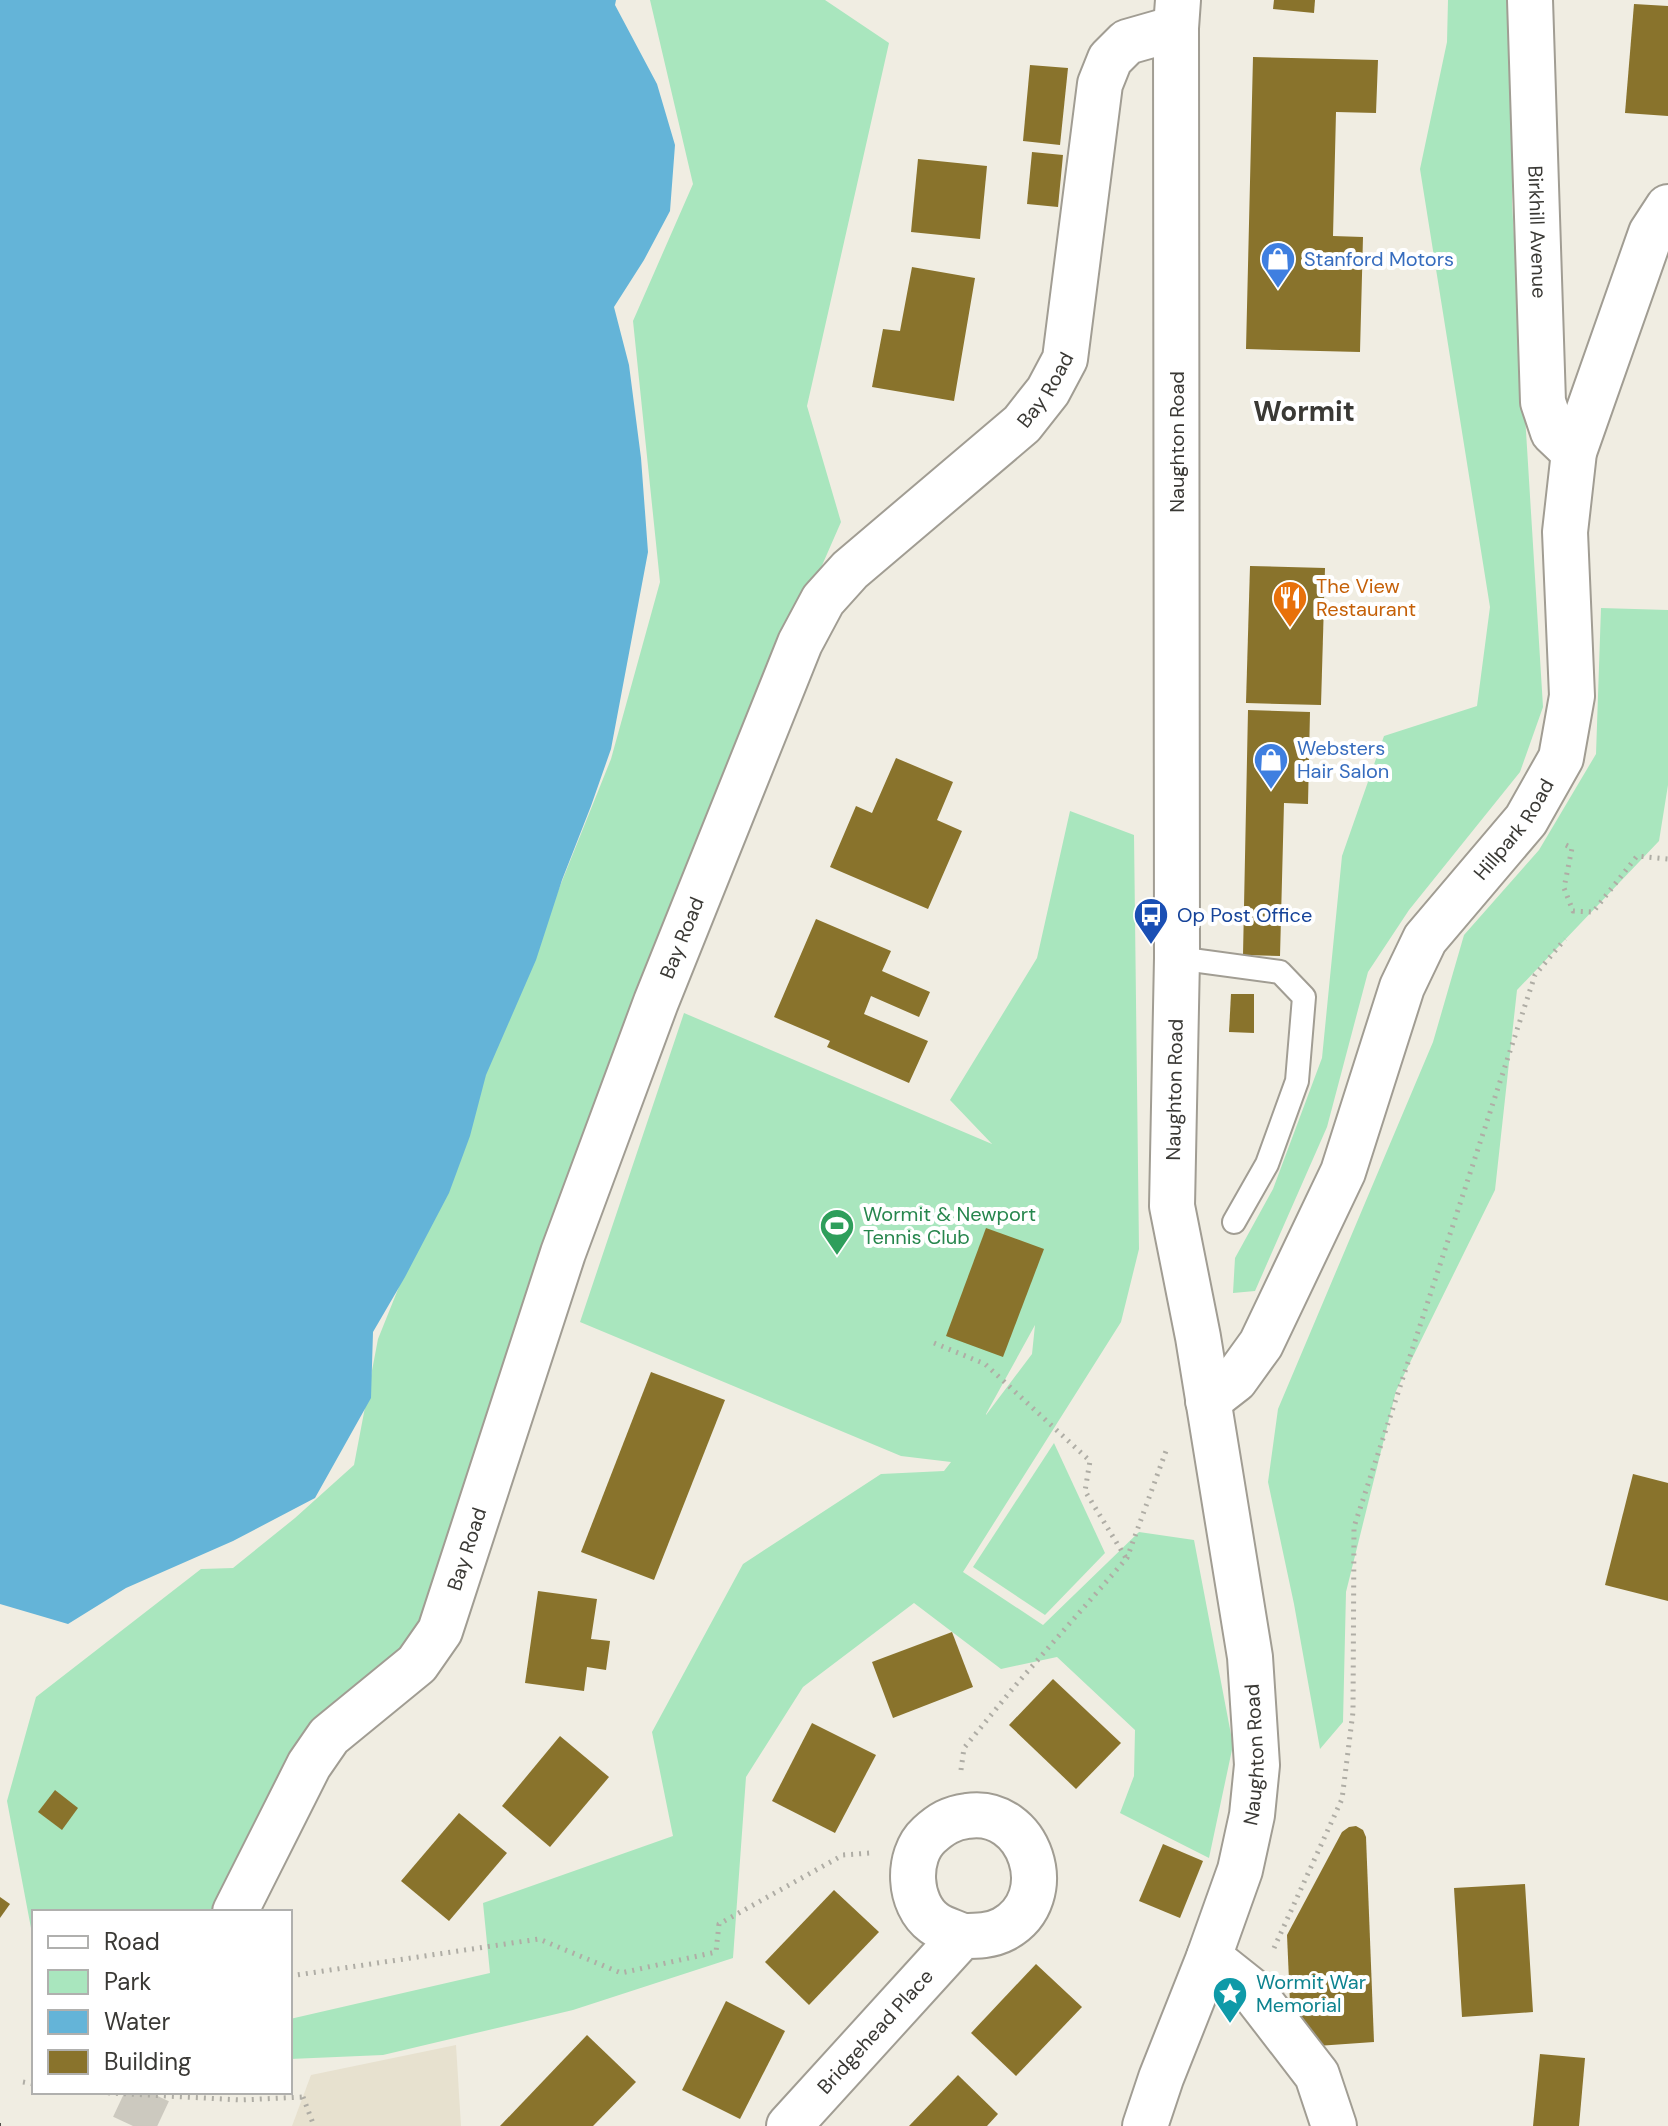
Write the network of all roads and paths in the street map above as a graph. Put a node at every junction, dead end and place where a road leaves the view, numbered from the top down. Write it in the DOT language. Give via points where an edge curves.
graph roads {
  1 [pos="1530,0"];
  2 [pos="1177,14"];
  3 [pos="1668,207"];
  4 [pos="1574,452"];
  5 [pos="1526,820"];
  6 [pos="1668,859"];
  7 [pos="1565,939"];
  8 [pos="1177,958"];
  9 [pos="1234,1222"];
  10 [pos="934,1343"];
  11 [pos="1208,1401"];
  12 [pos="1171,1439"];
  13 [pos="1127,1558"];
  14 [pos="953,1818"];
  15 [pos="917,1852"];
  16 [pos="236,1910"];
  17 [pos="962,1936"];
  18 [pos="1209,1957"];
  19 [pos="292,1976"];
  20 [pos="1253,1992"];
  21 [pos="23,2082"];
  22 [pos="32,2084"];
  23 [pos="129,2094"];
  24 [pos="314,2126"];
  25 [pos="789,2126"];
  26 [pos="1145,2126"];
  27 [pos="1334,2126"];
  1 -- 4 [label="street, Birkhill Avenue" via="1543,402 1553,432"];
  2 -- 8 [label="street, Naughton Road"];
  2 -- 16 [label="street, Bay Road" via="1127,42 1110,59 1100,84 1065,359 1048,391 1022,424 850,570 823,600 800,643 656,1002 563,1253 440,1631 417,1664 329,1736"];
  3 -- 4 [label="street, Hillpark Road" via="1651,233"];
  4 -- 5 [label="street, Hillpark Road" via="1565,532 1572,696 1561,758"];
  5 -- 6 [label="path" via="1572,848 1564,888 1573,911 1593,912 1637,856"];
  5 -- 11 [label="street, Hillpark Road" via="1425,939 1402,987 1343,1172 1261,1344 1235,1380"];
  7 -- 20 [label="path" via="1535,975 1354,1527 1353,1712 1342,1799"];
  8 -- 9 [label="lane" via="1280,972 1304,997 1297,1081 1267,1164"];
  8 -- 11 [label="street, Naughton Road" via="1172,1206"];
  10 -- 13 [label="path" via="985,1364 1090,1461 1085,1491"];
  11 -- 18 [label="street, Naughton Road" via="1250,1657 1257,1765 1240,1870"];
  12 -- 13 [label="path"];
  13 -- 14 [label="path" via="964,1748"];
  14 -- 15 [label="street" via="925,1838"];
  14 -- 17 [label="street" via="988,1816 1008,1825 1019,1834 1035,1869 1028,1905 1015,1921 983,1936"];
  15 -- 17 [label="street" via="915,1894 925,1913"];
  15 -- 19 [label="path" via="843,1855 719,1924 716,1952 621,1973 539,1939"];
  17 -- 25 [label="street, Bridgehead Place"];
  18 -- 20 [label="street"];
  18 -- 26 [label="street, Naughton Road"];
  20 -- 27 [label="street" via="1317,2075"];
  21 -- 22 [label="path"];
  23 -- 24 [label="path, bridge" via="241,2100 303,2097"];
}
